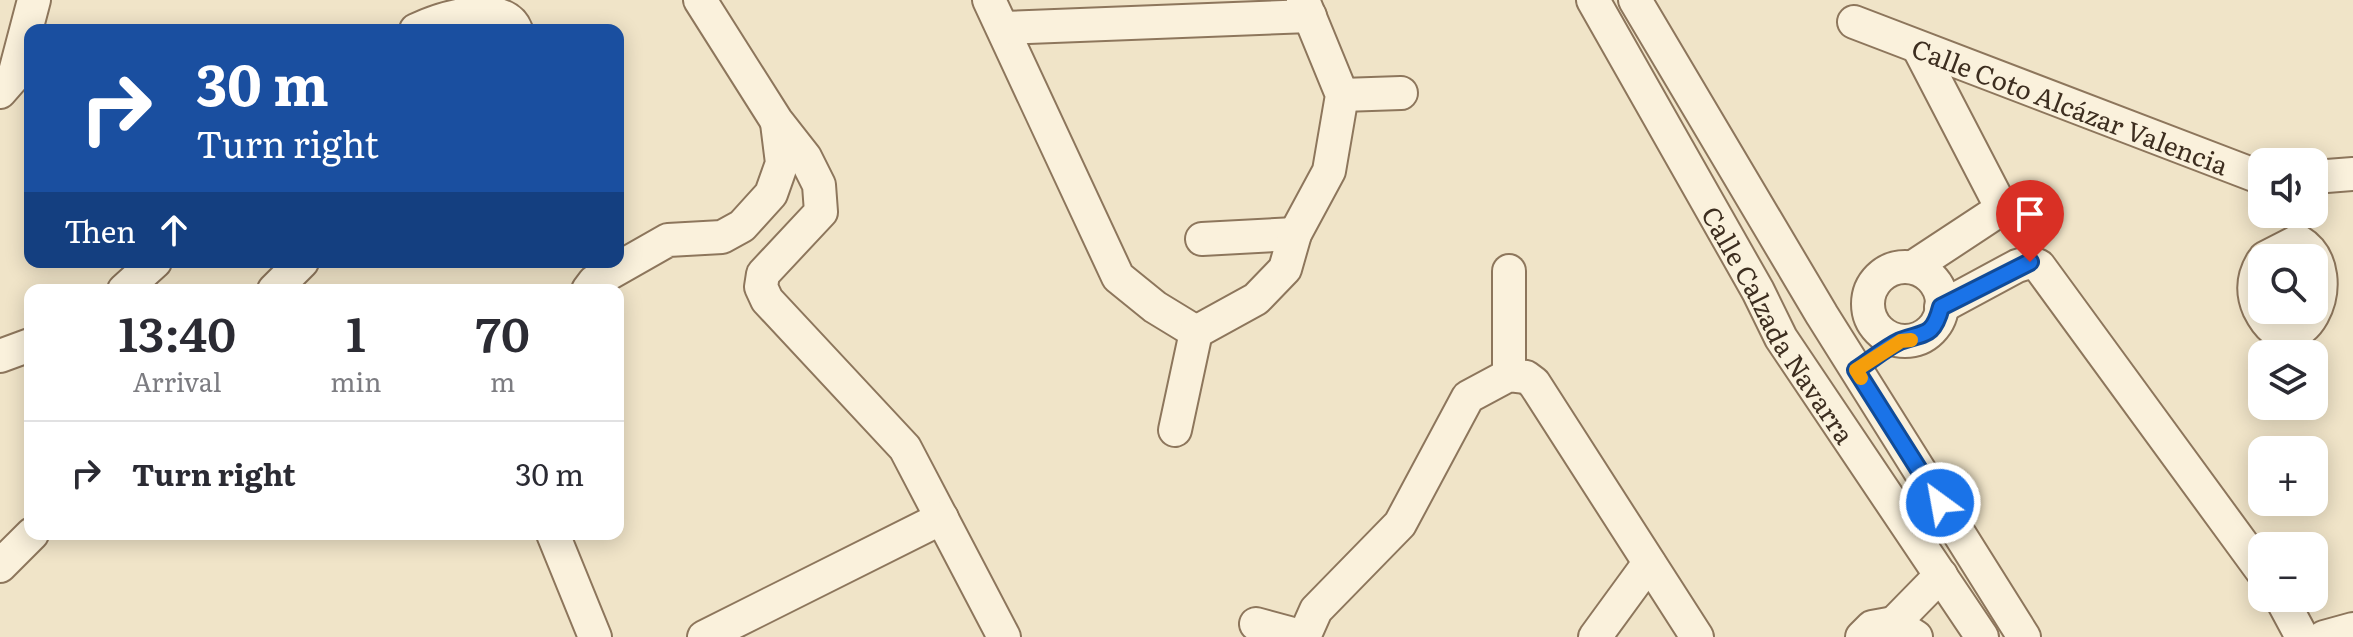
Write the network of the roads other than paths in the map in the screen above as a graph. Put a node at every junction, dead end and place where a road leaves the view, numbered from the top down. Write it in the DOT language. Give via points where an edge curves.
graph roads {
  1 [pos="34,0"];
  2 [pos="700,0"];
  3 [pos="1593,0"];
  4 [pos="1635,0"];
  5 [pos="1307,8"];
  6 [pos="996,14"];
  7 [pos="1854,22"];
  8 [pos="28,24"];
  9 [pos="429,24"];
  10 [pos="515,24"];
  11 [pos="24,38"];
  12 [pos="1919,49"];
  13 [pos="0,92"];
  14 [pos="1401,93"];
  15 [pos="1342,95"];
  16 [pos="776,120"];
  17 [pos="2248,173"];
  18 [pos="2353,174"];
  19 [pos="2328,176"];
  20 [pos="2300,228"];
  21 [pos="1295,234"];
  22 [pos="1202,239"];
  23 [pos="2282,244"];
  24 [pos="2317,244"];
  25 [pos="2328,254"];
  26 [pos="624,265"];
  27 [pos="1913,267"];
  28 [pos="148,268"];
  29 [pos="296,268"];
  30 [pos="619,268"];
  31 [pos="1509,271"];
  32 [pos="131,284"];
  33 [pos="280,284"];
  34 [pos="592,284"];
  35 [pos="1874,284"];
  36 [pos="1941,307"];
  37 [pos="1822,315"];
  38 [pos="2328,323"];
  39 [pos="2272,324"];
  40 [pos="2327,324"];
  41 [pos="1196,332"];
  42 [pos="1781,338"];
  43 [pos="1901,341"];
  44 [pos="24,347"];
  45 [pos="0,356"];
  46 [pos="1856,370"];
  47 [pos="1509,375"];
  48 [pos="1816,391"];
  49 [pos="1175,430"];
  50 [pos="942,518"];
  51 [pos="26,540"];
  52 [pos="555,540"];
  53 [pos="2248,552"];
  54 [pos="1649,563"];
  55 [pos="0,566"];
  56 [pos="1941,575"];
  57 [pos="2289,612"];
  58 [pos="1256,624"];
  59 [pos="2353,629"];
  60 [pos="1905,630"];
  61 [pos="595,637"];
  62 [pos="704,637"];
  63 [pos="1004,637"];
  64 [pos="1304,637"];
  65 [pos="1595,637"];
  66 [pos="1697,637"];
  67 [pos="1862,637"];
  68 [pos="1982,637"];
  69 [pos="2024,637"];
  70 [pos="2302,637"];
  71 [pos="2324,637"];
  1 -- 8 [label="street"];
  2 -- 16 [label="street"];
  3 -- 42 [label="street, Calle Calzada Navarra"];
  4 -- 37 [label="street, Calle Calzada Navarra"];
  5 -- 6 [label="street"];
  5 -- 15 [label="street"];
  6 -- 41 [label="street" via="1118,277"];
  7 -- 12 [label="street"];
  9 -- 10 [label="street" via="480,0 501,4"];
  11 -- 13 [label="street" via="14,76"];
  12 -- 17 [label="street, Calle Coto Alcázar Valencia"];
  12 -- 27 [label="street, Calle Coto Alcázar Valencia" via="2000,205"];
  14 -- 15 [label="street"];
  15 -- 21 [label="street" via="1329,171"];
  16 -- 26 [label="street" via="782,163 771,194 742,226 722,237 668,240"];
  16 -- 50 [label="street" via="819,185 821,212 763,274 761,287 767,300 905,448"];
  18 -- 19 [label="street"];
  20 -- 23 [label="street"];
  20 -- 24 [label="street"];
  21 -- 22 [label="street"];
  21 -- 41 [label="street" via="1285,269 1256,299"];
  25 -- 38 [label="street" via="2342,273 2346,300"];
  27 -- 35 [label="street" via="1891,270"];
  27 -- 36 [label="street" via="1938,287"];
  28 -- 32 [label="street"];
  29 -- 33 [label="street"];
  30 -- 34 [label="street"];
  31 -- 47 [label="street"];
  35 -- 37 [label="street"];
  35 -- 43 [label="street" via="1870,317 1887,337"];
  36 -- 43 [label="street" via="1928,333"];
  36 -- 53 [label="street" via="2017,266 2039,266"];
  37 -- 42 [label="street"];
  37 -- 46 [label="street, Calle Calzada Navarra"];
  39 -- 40 [label="street" via="2284,331 2313,332"];
  41 -- 49 [label="street"];
  42 -- 48 [label="street, Calle Calzada Navarra"];
  43 -- 46 [label="street"];
  44 -- 45 [label="street"];
  46 -- 48 [label="street"];
  46 -- 69 [label="street, Calle Calzada Navarra"];
  47 -- 54 [label="street" via="1534,383"];
  47 -- 64 [label="street" via="1468,397 1400,524 1316,610"];
  48 -- 56 [label="street, Calle Calzada Navarra"];
  50 -- 62 [label="street"];
  50 -- 63 [label="street"];
  51 -- 55 [label="street"];
  52 -- 61 [label="street"];
  54 -- 65 [label="street"];
  54 -- 66 [label="street"];
  56 -- 60 [label="street"];
  56 -- 68 [label="street, Calle Calzada Navarra"];
  57 -- 70 [label="street"];
  58 -- 64 [label="street"];
  59 -- 71 [label="street"];
  60 -- 67 [label="street" via="1872,627"];
}
